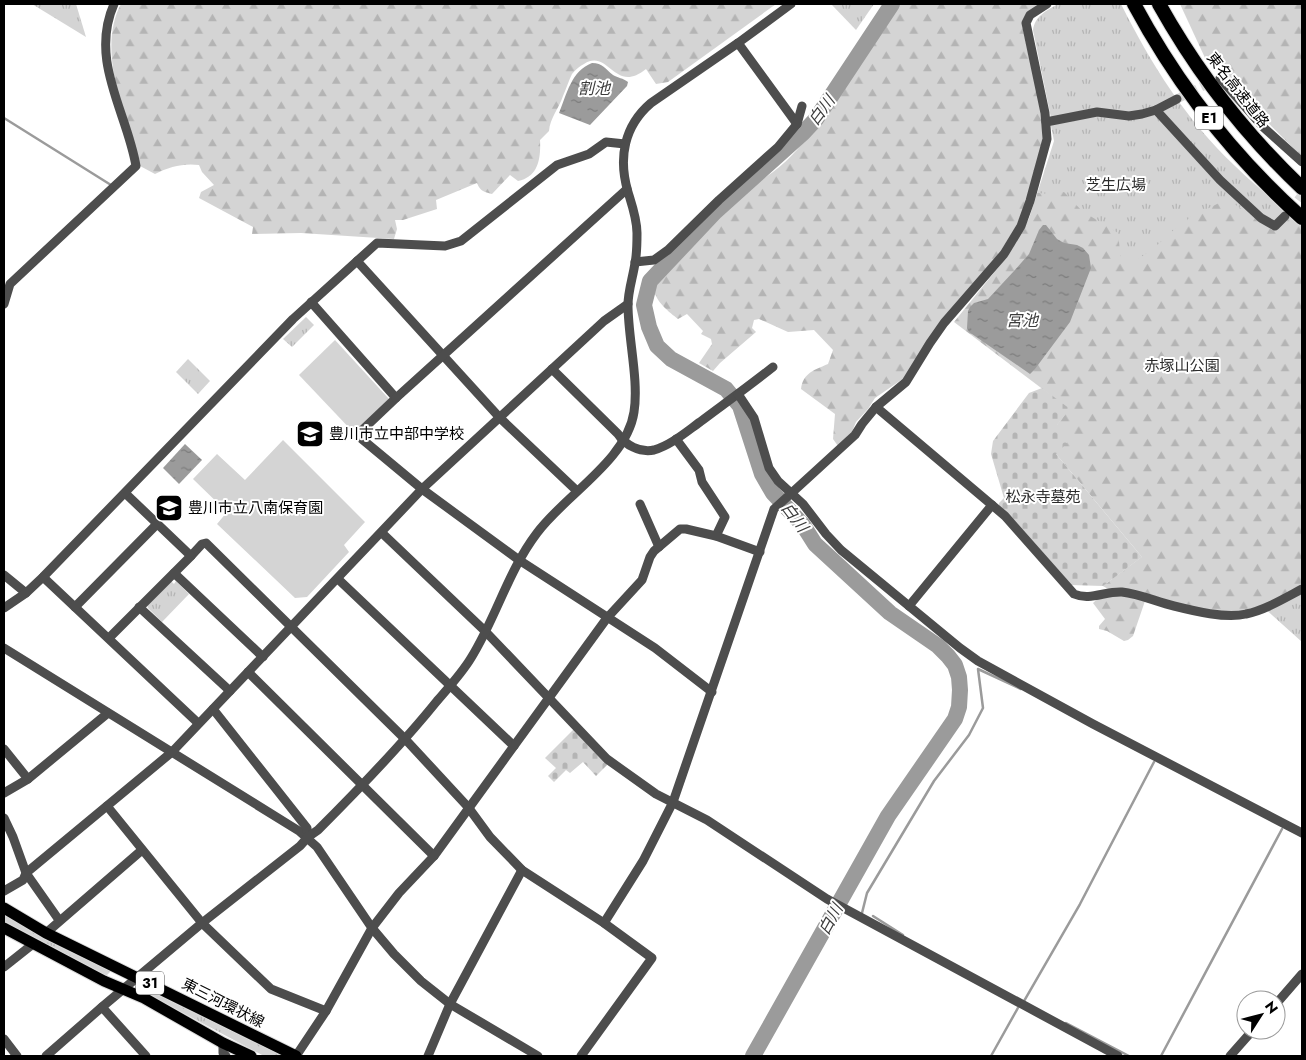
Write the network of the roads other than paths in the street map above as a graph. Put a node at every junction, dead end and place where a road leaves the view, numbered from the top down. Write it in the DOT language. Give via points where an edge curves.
graph roads {
  1 [pos="114,4"];
  2 [pos="791,4"];
  3 [pos="1047,4"];
  4 [pos="1134,4"];
  5 [pos="1160,4"];
  6 [pos="738,43"];
  7 [pos="1220,78"];
  8 [pos="1178,99"];
  9 [pos="802,106"];
  10 [pos="1156,110"];
  11 [pos="1046,122"];
  12 [pos="798,124"];
  13 [pos="625,144"];
  14 [pos="1302,162"];
  15 [pos="1302,188"];
  16 [pos="627,189"];
  17 [pos="1285,216"];
  18 [pos="1302,218"];
  19 [pos="357,261"];
  20 [pos="635,262"];
  21 [pos="311,302"];
  22 [pos="4,304"];
  23 [pos="628,304"];
  24 [pos="442,356"];
  25 [pos="773,367"];
  26 [pos="552,369"];
  27 [pos="738,394"];
  28 [pos="396,398"];
  29 [pos="876,407"];
  30 [pos="500,418"];
  31 [pos="676,439"];
  32 [pos="623,442"];
  33 [pos="422,489"];
  34 [pos="577,491"];
  35 [pos="125,493"];
  36 [pos="791,495"];
  37 [pos="640,504"];
  38 [pos="992,505"];
  39 [pos="157,524"];
  40 [pos="382,533"];
  41 [pos="716,536"];
  42 [pos="659,547"];
  43 [pos="760,552"];
  44 [pos="191,556"];
  45 [pos="519,560"];
  46 [pos="174,573"];
  47 [pos="4,575"];
  48 [pos="43,577"];
  49 [pos="338,579"];
  50 [pos="1302,589"];
  51 [pos="26,593"];
  52 [pos="909,606"];
  53 [pos="75,607"];
  54 [pos="140,607"];
  55 [pos="4,608"];
  56 [pos="607,618"];
  57 [pos="292,627"];
  58 [pos="485,631"];
  59 [pos="109,638"];
  60 [pos="4,648"];
  61 [pos="263,657"];
  62 [pos="248,672"];
  63 [pos="450,685"];
  64 [pos="230,691"];
  65 [pos="712,692"];
  66 [pos="548,698"];
  67 [pos="213,709"];
  68 [pos="108,713"];
  69 [pos="198,723"];
  70 [pos="406,740"];
  71 [pos="514,746"];
  72 [pos="4,749"];
  73 [pos="172,752"];
  74 [pos="28,779"];
  75 [pos="362,785"];
  76 [pos="4,793"];
  77 [pos="673,802"];
  78 [pos="107,806"];
  79 [pos="468,807"];
  80 [pos="4,818"];
  81 [pos="1302,833"];
  82 [pos="308,838"];
  83 [pos="142,850"];
  84 [pos="434,856"];
  85 [pos="522,870"];
  86 [pos="26,873"];
  87 [pos="4,891"];
  88 [pos="4,908"];
  89 [pos="59,920"];
  90 [pos="202,923"];
  91 [pos="604,923"];
  92 [pos="4,928"];
  93 [pos="372,928"];
  94 [pos="46,933"];
  95 [pos="33,944"];
  96 [pos="4,967"];
  97 [pos="1302,974"];
  98 [pos="138,977"];
  99 [pos="123,990"];
  100 [pos="1286,992"];
  101 [pos="450,1004"];
  102 [pos="102,1007"];
  103 [pos="326,1011"];
  104 [pos="4,1039"];
  105 [pos="1244,1040"];
  106 [pos="223,1043"];
  107 [pos="52,1054"];
  108 [pos="17,1056"];
  109 [pos="146,1056"];
  110 [pos="226,1056"];
  111 [pos="251,1056"];
  112 [pos="296,1056"];
  113 [pos="428,1056"];
  114 [pos="538,1056"];
  115 [pos="581,1056"];
  116 [pos="1118,1056"];
  117 [pos="1230,1056"];
  1 -- 22 [label="street" via="106,28 107,58 113,92 136,166 10,284"];
  2 -- 6 [label="street"];
  3 -- 11 [label="street" via="1030,14 1026,23"];
  4 -- 18 [label="highway, E1" via="1193,98 1236,151"];
  5 -- 15 [label="highway, 東名高速道路 / E1" via="1218,94 1256,141"];
  6 -- 12 [label="street"];
  6 -- 13 [label="street" via="643,110 631,127"];
  7 -- 14 [label="street" via="1264,127"];
  8 -- 10 [label="street"];
  9 -- 12 [label="street"];
  10 -- 11 [label="street" via="1129,116 1097,112"];
  10 -- 17 [label="street" via="1220,180 1261,218 1275,226"];
  11 -- 29 [label="street" via="1047,139 1030,201 1012,242 944,323 906,382"];
  12 -- 20 [label="street" via="778,147 668,250 654,260"];
  13 -- 16 [label="street" via="623,161"];
  13 -- 19 [label="street" via="606,142 589,154 558,165 461,241 445,246 377,243"];
  16 -- 20 [label="street" via="637,231"];
  16 -- 24 [label="street"];
  19 -- 21 [label="street"];
  19 -- 24 [label="street"];
  20 -- 23 [label="street"];
  21 -- 28 [label="street"];
  21 -- 35 [label="street"];
  23 -- 26 [label="street" via="604,321"];
  23 -- 32 [label="street" via="636,399 631,427"];
  24 -- 28 [label="street"];
  24 -- 30 [label="street"];
  25 -- 27 [label="street"];
  26 -- 30 [label="street"];
  26 -- 32 [label="street"];
  27 -- 31 [label="street"];
  27 -- 36 [label="street" via="754,418 769,468"];
  28 -- 33 [label="street" via="357,435"];
  29 -- 36 [label="street" via="855,435"];
  29 -- 38 [label="street"];
  30 -- 33 [label="street"];
  30 -- 34 [label="street"];
  31 -- 32 [label="street" via="652,450"];
  31 -- 41 [label="street" via="699,470 702,482 724,517"];
  32 -- 34 [label="street"];
  33 -- 40 [label="street"];
  33 -- 45 [label="street"];
  34 -- 45 [label="street" via="546,520"];
  35 -- 39 [label="street"];
  35 -- 48 [label="street"];
  36 -- 43 [label="street" via="774,509"];
  36 -- 52 [label="street" via="803,504 841,550"];
  37 -- 42 [label="street"];
  38 -- 50 [label="street" via="1081,598 1122,592 1175,606 1237,615 1247,614"];
  38 -- 52 [label="street"];
  39 -- 44 [label="street"];
  39 -- 53 [label="street"];
  40 -- 49 [label="street"];
  40 -- 58 [label="street"];
  41 -- 42 [label="street" via="680,529"];
  41 -- 43 [label="street"];
  42 -- 56 [label="street" via="650,557 642,580"];
  43 -- 65 [label="street"];
  44 -- 46 [label="street"];
  44 -- 57 [label="street" via="206,543"];
  45 -- 56 [label="street"];
  45 -- 58 [label="street"];
  46 -- 54 [label="street"];
  46 -- 61 [label="street"];
  47 -- 51 [label="street"];
  48 -- 51 [label="street"];
  48 -- 53 [label="street"];
  49 -- 57 [label="street"];
  49 -- 63 [label="street"];
  51 -- 55 [label="street"];
  52 -- 81 [label="street" via="978,661"];
  53 -- 59 [label="street"];
  54 -- 59 [label="street"];
  54 -- 64 [label="street"];
  56 -- 65 [label="street" via="655,648"];
  56 -- 66 [label="street"];
  57 -- 61 [label="street"];
  57 -- 70 [label="street"];
  58 -- 63 [label="street" via="472,657"];
  58 -- 66 [label="street"];
  59 -- 69 [label="street"];
  60 -- 68 [label="street"];
  61 -- 62 [label="street"];
  62 -- 64 [label="street"];
  62 -- 75 [label="street"];
  63 -- 70 [label="street"];
  63 -- 71 [label="street"];
  64 -- 67 [label="street"];
  65 -- 77 [label="street"];
  66 -- 71 [label="street"];
  66 -- 77 [label="street" via="607,759 656,794"];
  67 -- 69 [label="street"];
  67 -- 82 [label="street" via="306,828"];
  68 -- 73 [label="street"];
  68 -- 74 [label="street"];
  69 -- 73 [label="street"];
  70 -- 75 [label="street"];
  70 -- 79 [label="street"];
  71 -- 79 [label="street"];
  72 -- 74 [label="street"];
  73 -- 78 [label="street"];
  73 -- 82 [label="street"];
  74 -- 76 [label="street"];
  75 -- 82 [label="street"];
  75 -- 84 [label="street"];
  77 -- 91 [label="street" via="643,861"];
  77 -- 116 [label="street" via="707,820 830,901"];
  78 -- 83 [label="street"];
  78 -- 86 [label="street"];
  79 -- 84 [label="street"];
  79 -- 85 [label="street" via="490,837"];
  80 -- 86 [label="street"];
  82 -- 90 [label="street"];
  82 -- 93 [label="street"];
  83 -- 89 [label="street"];
  83 -- 90 [label="street"];
  84 -- 93 [label="street"];
  85 -- 91 [label="street"];
  85 -- 101 [label="street"];
  86 -- 87 [label="street" via="23,880"];
  86 -- 89 [label="street"];
  88 -- 94 [label="main road, 東三河環状線 / 31"];
  89 -- 94 [label="street"];
  90 -- 98 [label="street"];
  90 -- 103 [label="street" via="271,989"];
  91 -- 115 [label="street" via="652,958"];
  92 -- 95 [label="main road, 31"];
  93 -- 101 [label="street" via="394,954"];
  93 -- 103 [label="street"];
  94 -- 98 [label="main road, 東三河環状線 / 31"];
  95 -- 96 [label="street"];
  95 -- 99 [label="main road, 31"];
  97 -- 100 [label="street"];
  98 -- 99 [label="street"];
  98 -- 112 [label="main road, 東三河環状線 / 31"];
  99 -- 102 [label="street"];
  99 -- 106 [label="main road, 31" via="144,998"];
  101 -- 113 [label="street"];
  101 -- 114 [label="street"];
  102 -- 107 [label="street"];
  102 -- 109 [label="street"];
  103 -- 112 [label="street"];
  104 -- 108 [label="street"];
  105 -- 117 [label="street"];
  106 -- 110 [label="street"];
  106 -- 111 [label="main road, 31"];
}
